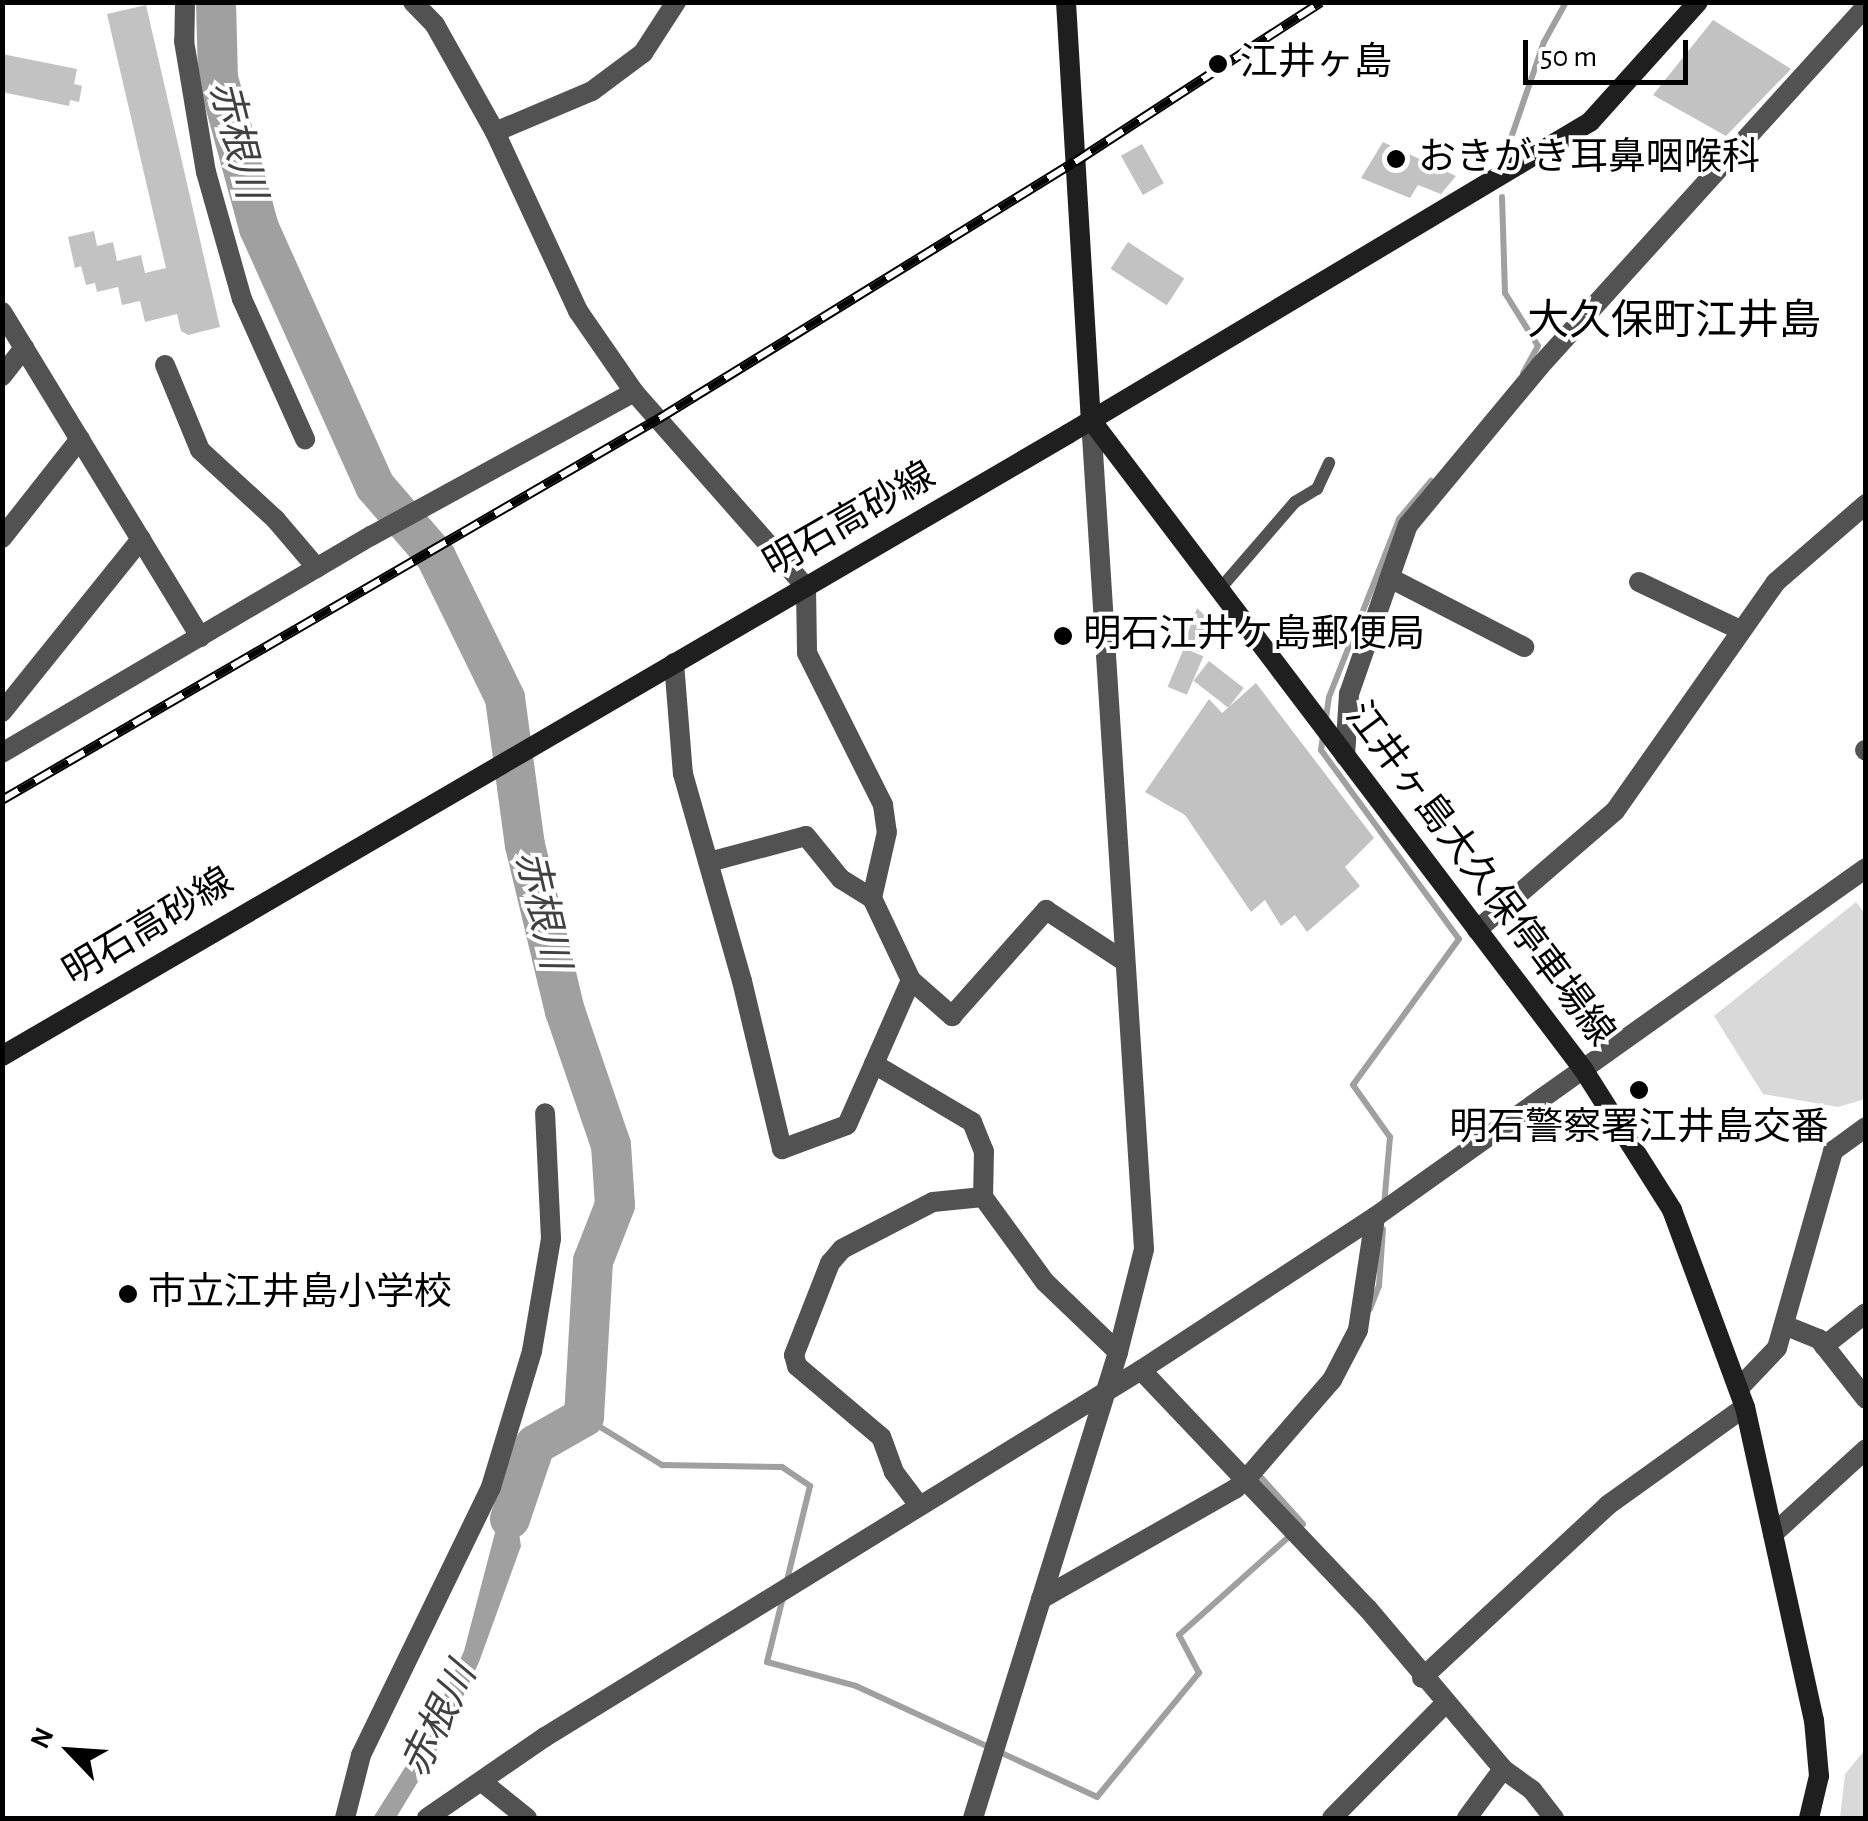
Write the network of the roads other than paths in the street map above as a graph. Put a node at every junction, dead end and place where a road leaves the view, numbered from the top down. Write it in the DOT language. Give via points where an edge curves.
graph roads {
  1 [pos="185,2"];
  2 [pos="412,2"];
  3 [pos="676,2"];
  4 [pos="1066,2"];
  5 [pos="1698,2"];
  6 [pos="1856,11"];
  7 [pos="496,132"];
  8 [pos="2,312"];
  9 [pos="24,348"];
  10 [pos="165,365"];
  11 [pos="2,376"];
  12 [pos="634,392"];
  13 [pos="1091,420"];
  14 [pos="80,439"];
  15 [pos="305,439"];
  16 [pos="1330,463"];
  17 [pos="1866,504"];
  18 [pos="2,538"];
  19 [pos="141,539"];
  20 [pos="318,568"];
  21 [pos="1390,578"];
  22 [pos="1639,582"];
  23 [pos="806,586"];
  24 [pos="1219,590"];
  25 [pos="1740,630"];
  26 [pos="200,637"];
  27 [pos="1524,647"];
  28 [pos="674,663"];
  29 [pos="2,712"];
  30 [pos="2,753"];
  31 [pos="1345,756"];
  32 [pos="708,862"];
  33 [pos="1866,868"];
  34 [pos="872,898"];
  35 [pos="1477,930"];
  36 [pos="1124,961"];
  37 [pos="911,980"];
  38 [pos="2,1056"];
  39 [pos="874,1064"];
  40 [pos="1583,1069"];
  41 [pos="545,1114"];
  42 [pos="1866,1127"];
  43 [pos="983,1197"];
  44 [pos="1375,1217"];
  45 [pos="1866,1313"];
  46 [pos="1784,1325"];
  47 [pos="1824,1346"];
  48 [pos="1118,1352"];
  49 [pos="1142,1370"];
  50 [pos="1106,1388"];
  51 [pos="1742,1397"];
  52 [pos="1866,1399"];
  53 [pos="1866,1448"];
  54 [pos="1246,1478"];
  55 [pos="918,1504"];
  56 [pos="1773,1534"];
  57 [pos="1041,1599"];
  58 [pos="1422,1678"];
  59 [pos="1445,1704"];
  60 [pos="1503,1770"];
  61 [pos="482,1782"];
  62 [pos="345,1818"];
  63 [pos="429,1818"];
  64 [pos="527,1818"];
  65 [pos="973,1818"];
  66 [pos="1332,1818"];
  67 [pos="1467,1818"];
  68 [pos="1554,1818"];
  69 [pos="1809,1818"];
  1 -- 15 [label="street" via="184,41 206,172 242,300"];
  2 -- 7 [label="street" via="435,25"];
  3 -- 7 [label="street" via="642,53 592,91"];
  4 -- 13 [label="main road"];
  5 -- 13 [label="main road, 明石高砂線" via="1590,122"];
  6 -- 21 [label="street" via="1538,367 1408,525"];
  7 -- 12 [label="street" via="578,311"];
  8 -- 9 [label="street"];
  9 -- 11 [label="street"];
  9 -- 14 [label="street"];
  10 -- 20 [label="street" via="200,450"];
  12 -- 20 [label="street"];
  12 -- 23 [label="street"];
  13 -- 23 [label="main road, 明石高砂線"];
  13 -- 24 [label="main road, 江井ヶ島大久保停車場線"];
  13 -- 36 [label="street"];
  14 -- 18 [label="street"];
  14 -- 19 [label="street"];
  16 -- 24 [label="lane" via="1317,489 1295,502"];
  17 -- 25 [label="street" via="1776,582"];
  19 -- 26 [label="street"];
  19 -- 29 [label="street"];
  20 -- 26 [label="street"];
  21 -- 27 [label="street"];
  21 -- 31 [label="street" via="1349,694"];
  22 -- 25 [label="street"];
  23 -- 28 [label="main road, 明石高砂線"];
  23 -- 34 [label="street" via="808,653 884,805 887,832"];
  24 -- 31 [label="main road, 江井ヶ島大久保停車場線"];
  25 -- 35 [label="street" via="1614,811"];
  26 -- 30 [label="street"];
  28 -- 32 [label="street" via="683,774"];
  28 -- 38 [label="main road, 明石高砂線"];
  31 -- 35 [label="main road, 江井ヶ島大久保停車場線"];
  32 -- 34 [label="street" via="806,836 841,879"];
  32 -- 39 [label="street" via="782,1149 847,1125"];
  33 -- 40 [label="street"];
  34 -- 37 [label="street"];
  35 -- 40 [label="main road, 江井ヶ島大久保停車場線"];
  36 -- 37 [label="street" via="1046,910 952,1016"];
  36 -- 48 [label="street" via="1144,1248"];
  37 -- 39 [label="street"];
  39 -- 43 [label="street" via="972,1122 984,1150"];
  40 -- 44 [label="street"];
  40 -- 51 [label="main road, 江井ヶ島大久保停車場線" via="1672,1210"];
  41 -- 62 [label="street" via="551,1239 532,1351 492,1487 361,1756"];
  42 -- 46 [label="street" via="1833,1151"];
  43 -- 48 [label="street" via="1046,1282"];
  43 -- 55 [label="street" via="933,1202 842,1248 794,1355 797,1366 882,1437 894,1472"];
  44 -- 49 [label="street"];
  44 -- 54 [label="street" via="1358,1330 1332,1380"];
  45 -- 47 [label="street"];
  46 -- 47 [label="street"];
  46 -- 51 [label="street" via="1777,1348"];
  47 -- 52 [label="street"];
  48 -- 50 [label="street"];
  49 -- 50 [label="street"];
  49 -- 54 [label="street"];
  50 -- 55 [label="street"];
  50 -- 57 [label="street"];
  51 -- 56 [label="main road, 江井ヶ島大久保停車場線"];
  51 -- 58 [label="street" via="1608,1505"];
  53 -- 56 [label="street"];
  54 -- 57 [label="street"];
  54 -- 58 [label="street"];
  55 -- 61 [label="street"];
  56 -- 69 [label="main road, 江井ヶ島大久保停車場線" via="1814,1720 1820,1776"];
  57 -- 65 [label="street"];
  58 -- 59 [label="street"];
  59 -- 60 [label="street"];
  59 -- 66 [label="street"];
  60 -- 67 [label="street"];
  60 -- 68 [label="street" via="1532,1790"];
  61 -- 63 [label="street"];
  61 -- 64 [label="street"];
}
